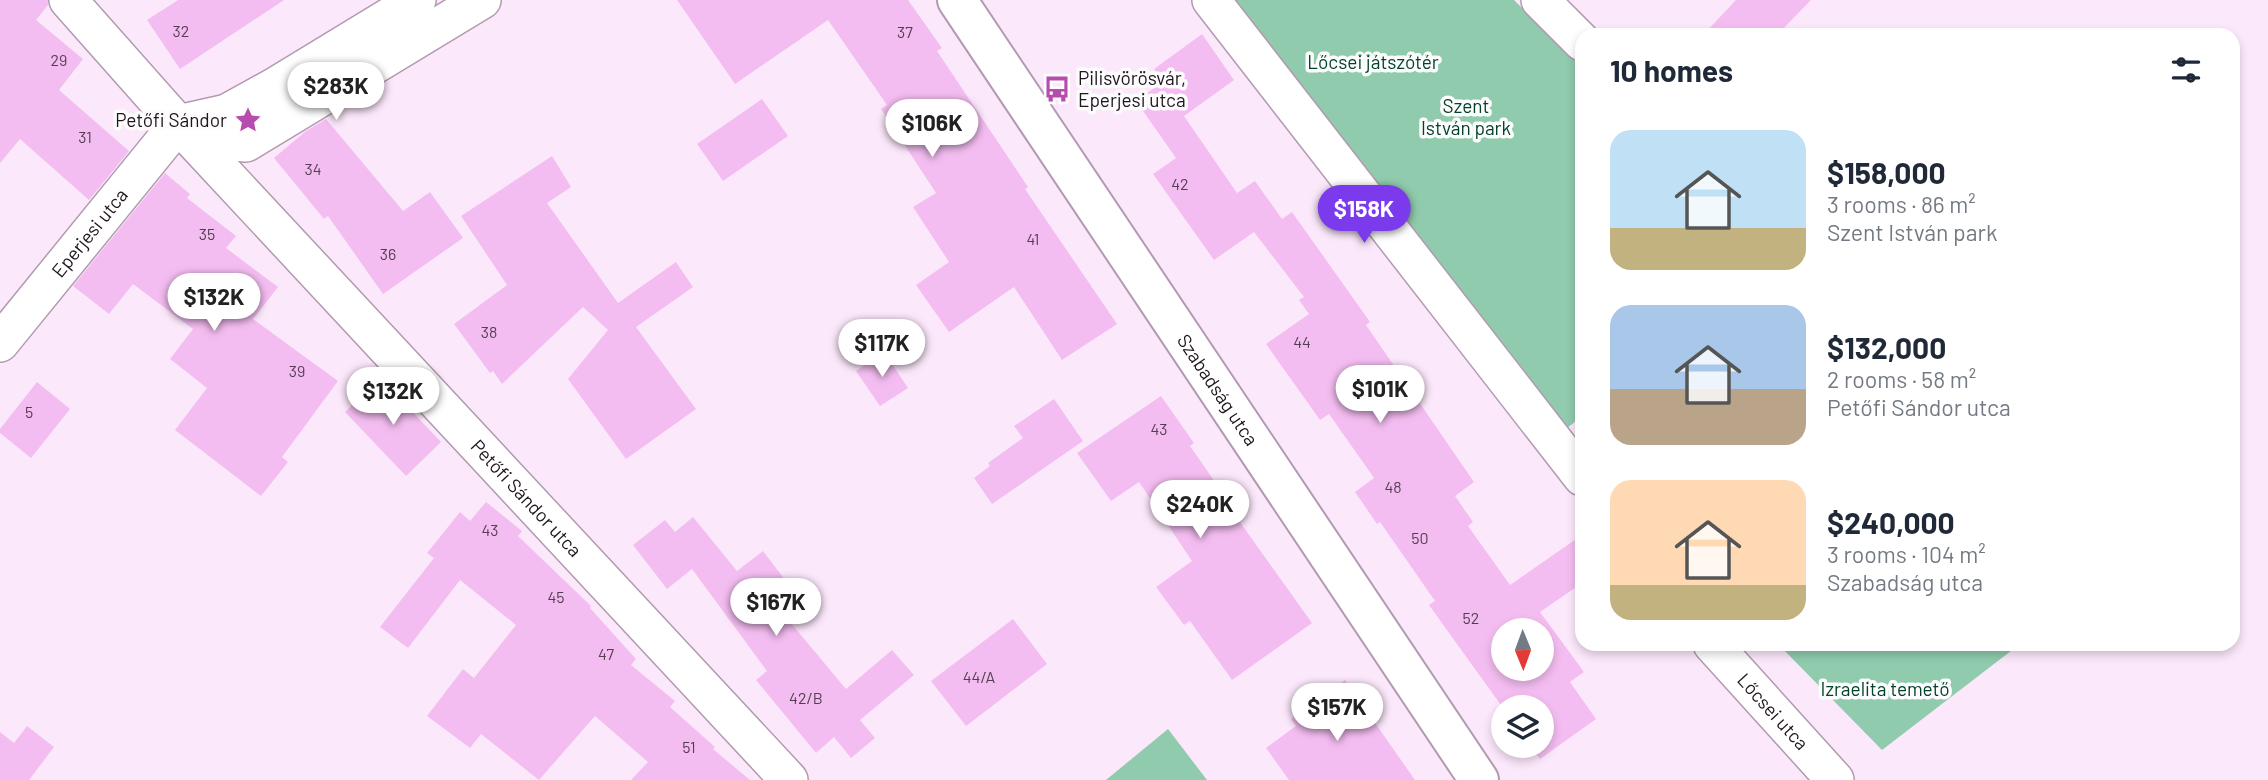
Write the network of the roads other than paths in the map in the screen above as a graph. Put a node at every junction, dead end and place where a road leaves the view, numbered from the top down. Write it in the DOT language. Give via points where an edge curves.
graph roads {
  1 [pos="68,0"];
  2 [pos="417,0"];
  3 [pos="482,0"];
  4 [pos="957,0"];
  5 [pos="1211,0"];
  6 [pos="1540,0"];
  7 [pos="1575,35"];
  8 [pos="178,124"];
  9 [pos="0,343"];
  10 [pos="1573,465"];
  11 [pos="1718,651"];
  12 [pos="789,780"];
  13 [pos="1479,780"];
  14 [pos="1835,780"];
  1 -- 8 [label="street, Petőfi Sándor utca"];
  2 -- 8 [label="street" via="227,113"];
  3 -- 8 [label="street" via="246,143 213,140"];
  4 -- 13 [label="street, Szabadság utca"];
  5 -- 10 [label="street"];
  6 -- 7 [label="street"];
  8 -- 9 [label="street, Eperjesi utca"];
  8 -- 12 [label="street, Petőfi Sándor utca"];
  11 -- 14 [label="street, Lőcsei utca"];
}
